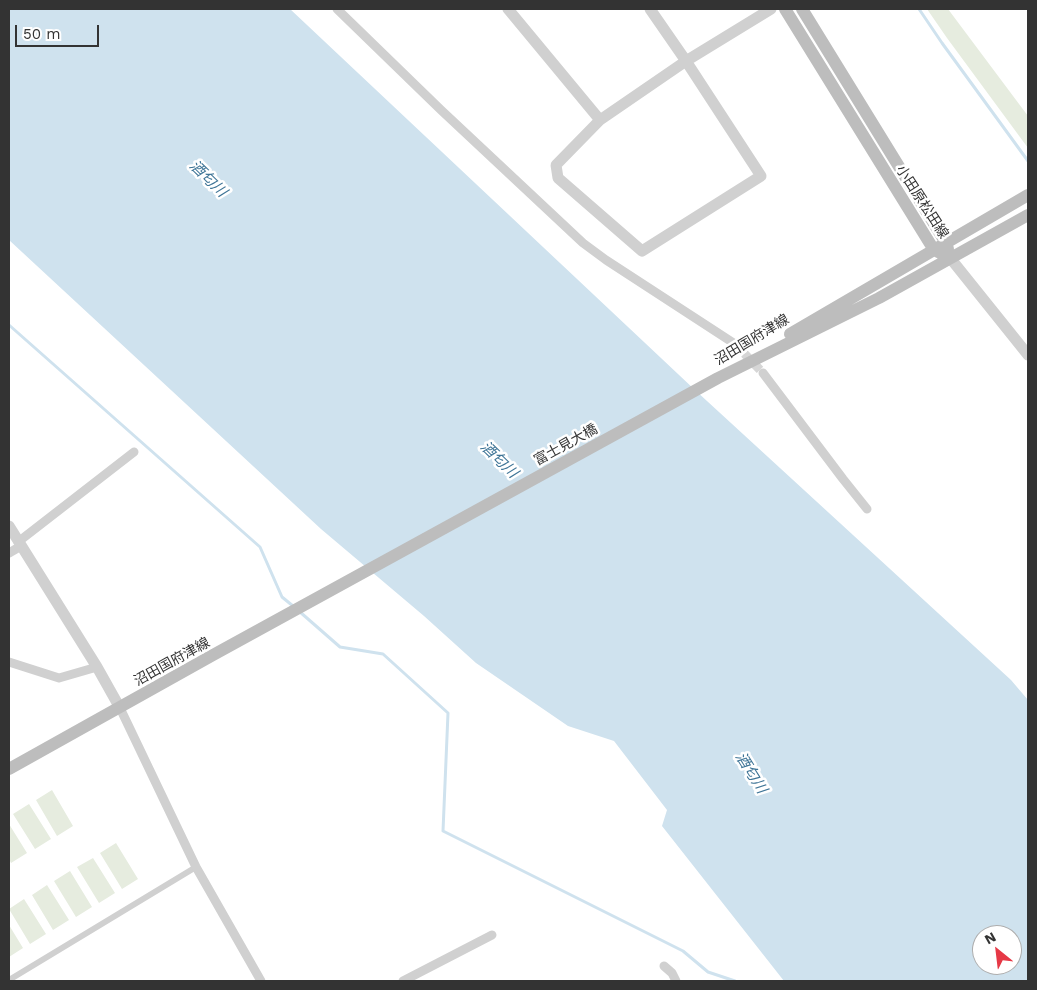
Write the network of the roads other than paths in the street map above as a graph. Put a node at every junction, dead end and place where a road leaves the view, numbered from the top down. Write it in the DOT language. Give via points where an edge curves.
graph roads {
  1 [pos="337,9"];
  2 [pos="508,9"];
  3 [pos="650,9"];
  4 [pos="771,9"];
  5 [pos="785,9"];
  6 [pos="802,9"];
  7 [pos="686,61"];
  8 [pos="600,120"];
  9 [pos="1028,195"];
  10 [pos="1028,215"];
  11 [pos="946,243"];
  12 [pos="934,250"];
  13 [pos="951,259"];
  14 [pos="735,344"];
  15 [pos="1028,355"];
  16 [pos="763,372"];
  17 [pos="718,378"];
  18 [pos="134,452"];
  19 [pos="867,509"];
  20 [pos="9,526"];
  21 [pos="20,544"];
  22 [pos="9,553"];
  23 [pos="350,581"];
  24 [pos="9,662"];
  25 [pos="97,667"];
  26 [pos="120,708"];
  27 [pos="9,769"];
  28 [pos="196,867"];
  29 [pos="492,935"];
  30 [pos="664,966"];
  31 [pos="9,980"];
  32 [pos="260,981"];
  33 [pos="404,981"];
  34 [pos="676,981"];
  1 -- 14 [label="street" via="583,243"];
  2 -- 8 [label="street"];
  3 -- 7 [label="street"];
  4 -- 7 [label="street"];
  5 -- 12 [label="main road, 小田原松田線"];
  6 -- 11 [label="main road, 小田原松田線"];
  7 -- 8 [label="street"];
  7 -- 8 [label="street" via="761,176 642,251 558,178 556,165"];
  9 -- 11 [label="main road, 沼田国府津線"];
  10 -- 13 [label="main road, 沼田国府津線"];
  11 -- 12 [label="main road, 沼田国府津線"];
  11 -- 13 [label="main road, 小田原松田線"];
  12 -- 13 [label="main road, 小田原松田線"];
  12 -- 17 [label="main road, 沼田国府津線"];
  13 -- 15 [label="street"];
  13 -- 17 [label="main road, 沼田国府津線"];
  16 -- 19 [label="street"];
  17 -- 23 [label="main road, 富士見大橋"];
  18 -- 21 [label="street"];
  20 -- 21 [label="street"];
  21 -- 22 [label="street"];
  21 -- 25 [label="street"];
  23 -- 26 [label="main road, 沼田国府津線"];
  24 -- 25 [label="street" via="60,678"];
  25 -- 26 [label="street"];
  26 -- 27 [label="main road, 沼田国府津線"];
  26 -- 28 [label="street"];
  28 -- 31 [label="street"];
  28 -- 32 [label="street"];
  29 -- 33 [label="street"];
  30 -- 34 [label="street"];
}
